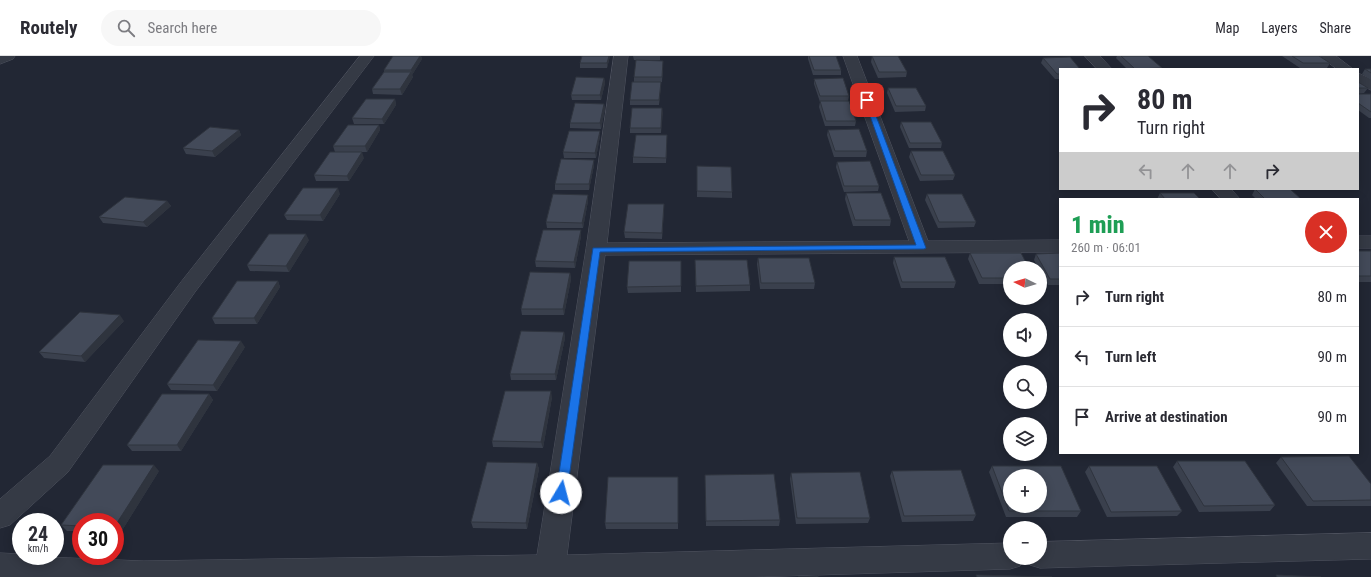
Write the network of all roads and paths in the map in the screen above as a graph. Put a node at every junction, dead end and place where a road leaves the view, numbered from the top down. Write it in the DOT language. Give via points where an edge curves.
graph roads {
  1 [pos="8,56"];
  2 [pos="367,56"];
  3 [pos="621,56"];
  4 [pos="850,56"];
  5 [pos="1092,56"];
  6 [pos="1327,56"];
  7 [pos="0,60"];
  8 [pos="1104,68"];
  9 [pos="1345,68"];
  10 [pos="1359,78"];
  11 [pos="1371,86"];
  12 [pos="1222,190"];
  13 [pos="1230,198"];
  14 [pos="1359,242"];
  15 [pos="1371,242"];
  16 [pos="1059,246"];
  17 [pos="921,248"];
  18 [pos="596,250"];
  19 [pos="0,516"];
  20 [pos="1371,546"];
  21 [pos="1047,555"];
  22 [pos="1003,556"];
  23 [pos="0,567"];
  24 [pos="550,569"];
  1 -- 7 [label="street"];
  2 -- 19 [label="street" via="188,287 59,464"];
  3 -- 18 [label="street"];
  4 -- 17 [label="street"];
  5 -- 8 [label="street"];
  6 -- 9 [label="street"];
  10 -- 11 [label="street"];
  12 -- 13 [label="street"];
  14 -- 15 [label="street"];
  16 -- 17 [label="street"];
  17 -- 18 [label="street"];
  18 -- 24 [label="street"];
  20 -- 21 [label="street"];
  22 -- 24 [label="street"];
  23 -- 24 [label="street" via="143,575"];
}
